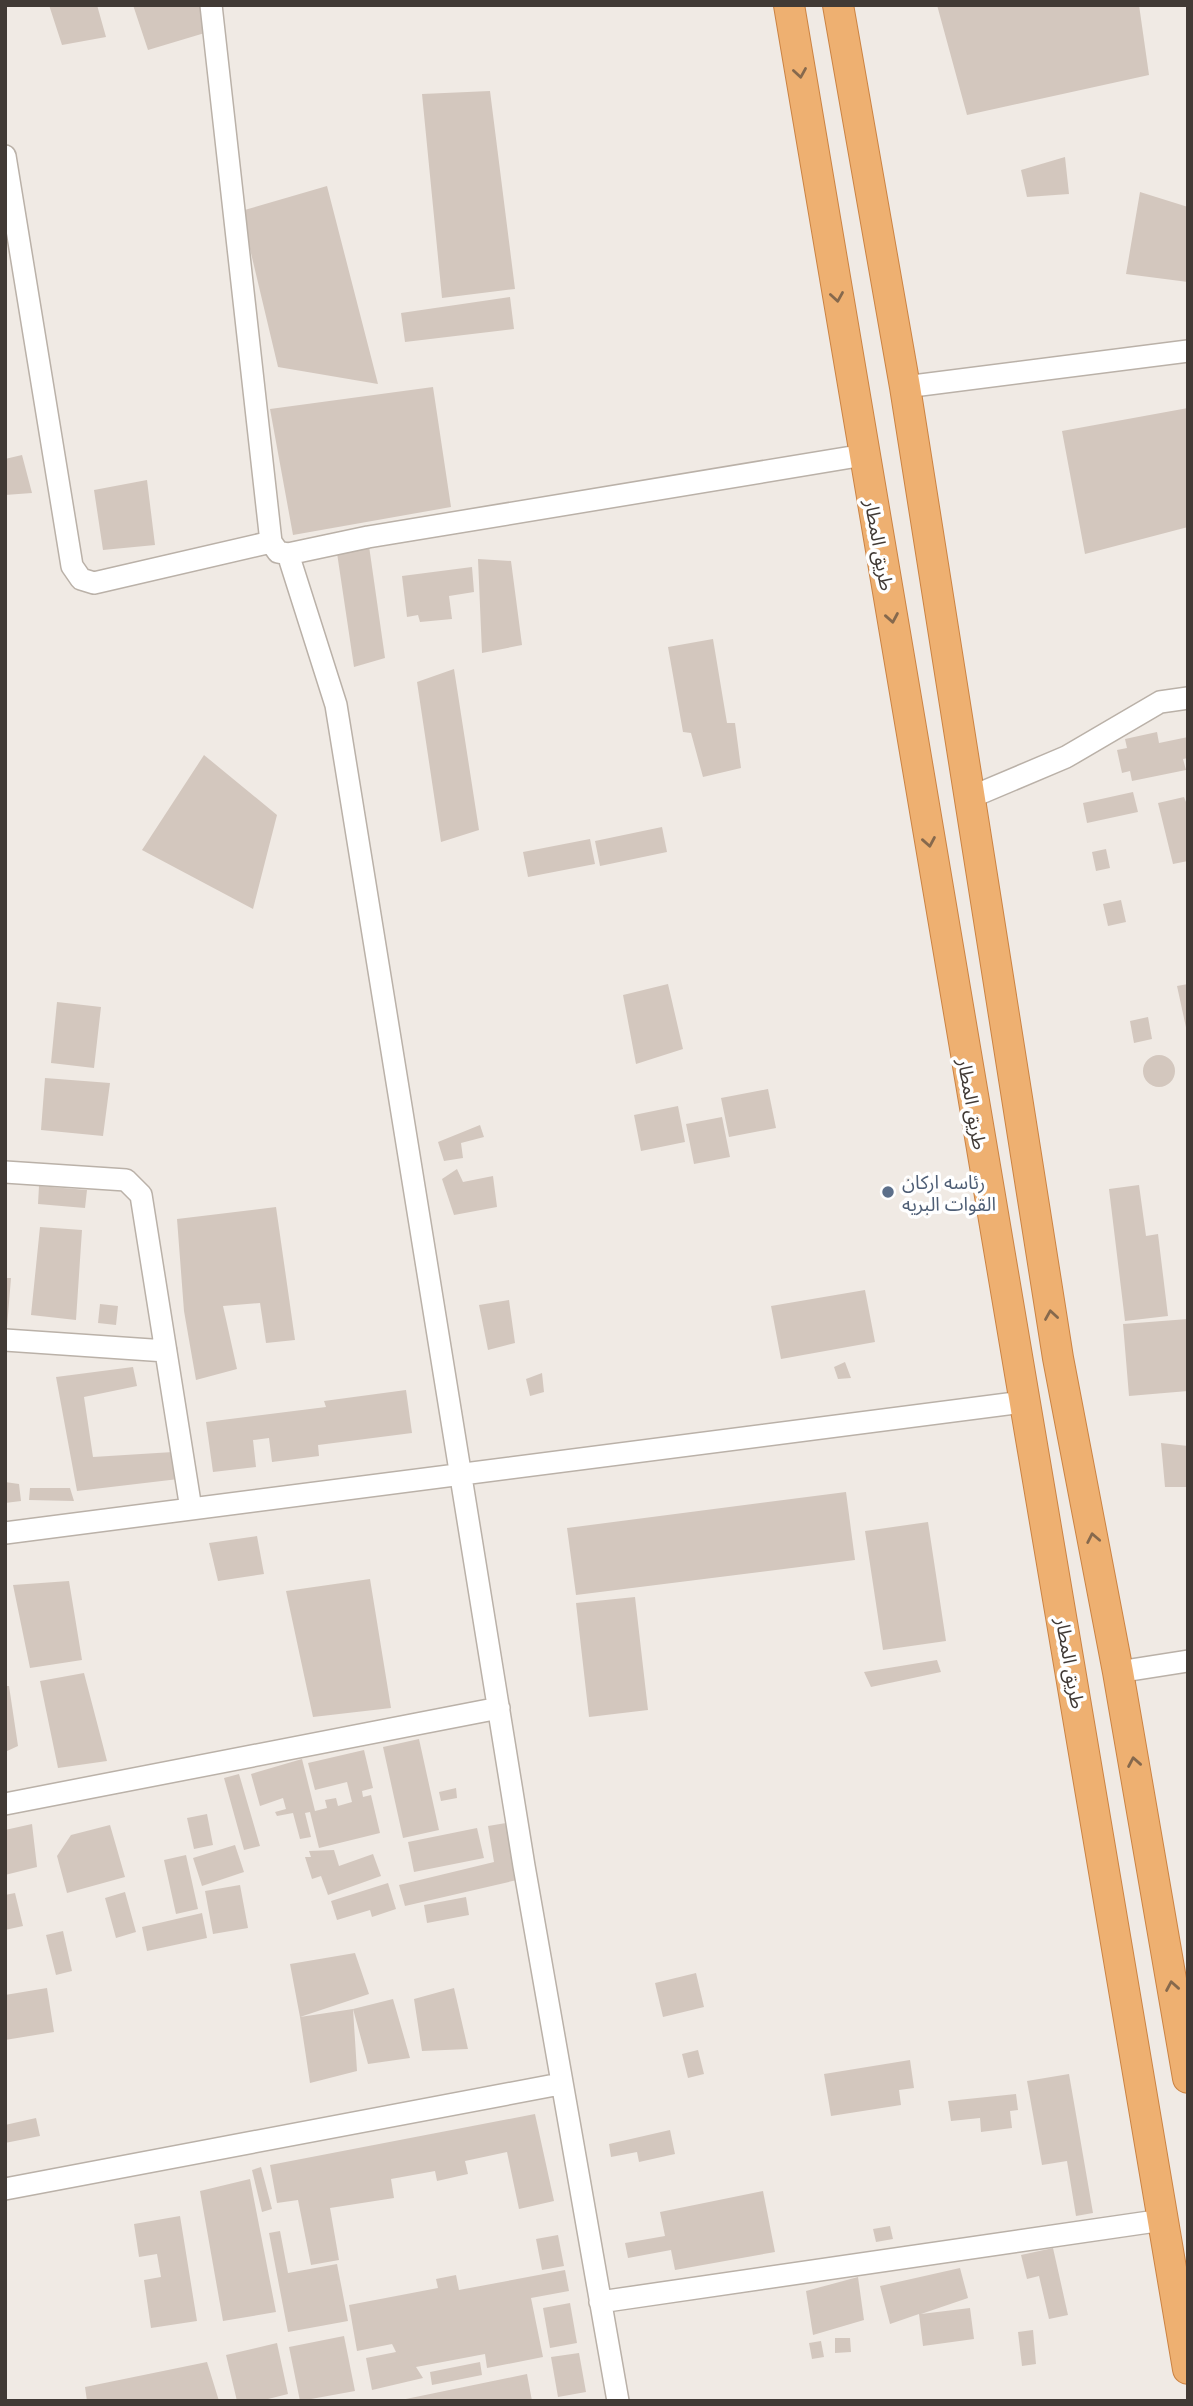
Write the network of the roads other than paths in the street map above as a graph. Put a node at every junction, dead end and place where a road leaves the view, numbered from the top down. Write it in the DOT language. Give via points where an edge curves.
graph roads {
  1 [pos="211,5"];
  2 [pos="789,5"];
  3 [pos="838,5"];
  4 [pos="5,156"];
  5 [pos="1188,351"];
  6 [pos="905,387"];
  7 [pos="864,454"];
  8 [pos="280,548"];
  9 [pos="1188,698"];
  10 [pos="969,797"];
  11 [pos="5,1172"];
  12 [pos="5,1340"];
  13 [pos="166,1351"];
  14 [pos="1023,1402"];
  15 [pos="460,1472"];
  16 [pos="191,1509"];
  17 [pos="5,1533"];
  18 [pos="1188,1661"];
  19 [pos="1118,1672"];
  20 [pos="499,1708"];
  21 [pos="5,1804"];
  22 [pos="1188,2078"];
  23 [pos="560,2084"];
  24 [pos="5,2189"];
  25 [pos="1163,2220"];
  26 [pos="600,2302"];
  27 [pos="1188,2369"];
  28 [pos="618,2401"];
  1 -- 8 [label="street"];
  2 -- 7 [label="highway, طريق المطار, one-way"];
  3 -- 6 [label="highway"];
  4 -- 8 [label="street" via="72,566 81,579 94,583"];
  5 -- 6 [label="street"];
  6 -- 10 [label="highway"];
  7 -- 8 [label="street"];
  7 -- 14 [label="highway, طريق المطار, one-way"];
  8 -- 15 [label="street" via="336,705"];
  9 -- 10 [label="street" via="1160,702 1066,757"];
  19 -- 10 [label="highway, one-way" via="1058,1358"];
  11 -- 13 [label="street" via="126,1180 141,1195"];
  12 -- 13 [label="street"];
  13 -- 16 [label="street"];
  14 -- 15 [label="street"];
  14 -- 25 [label="highway, طريق المطار" via="1076,1689"];
  15 -- 16 [label="street"];
  15 -- 20 [label="street"];
  16 -- 17 [label="street"];
  18 -- 19 [label="street"];
  22 -- 19 [label="highway, one-way"];
  20 -- 21 [label="street"];
  20 -- 23 [label="street"];
  23 -- 24 [label="street"];
  23 -- 26 [label="street"];
  25 -- 26 [label="street"];
  25 -- 27 [label="highway, طريق المطار"];
  26 -- 28 [label="street"];
}
